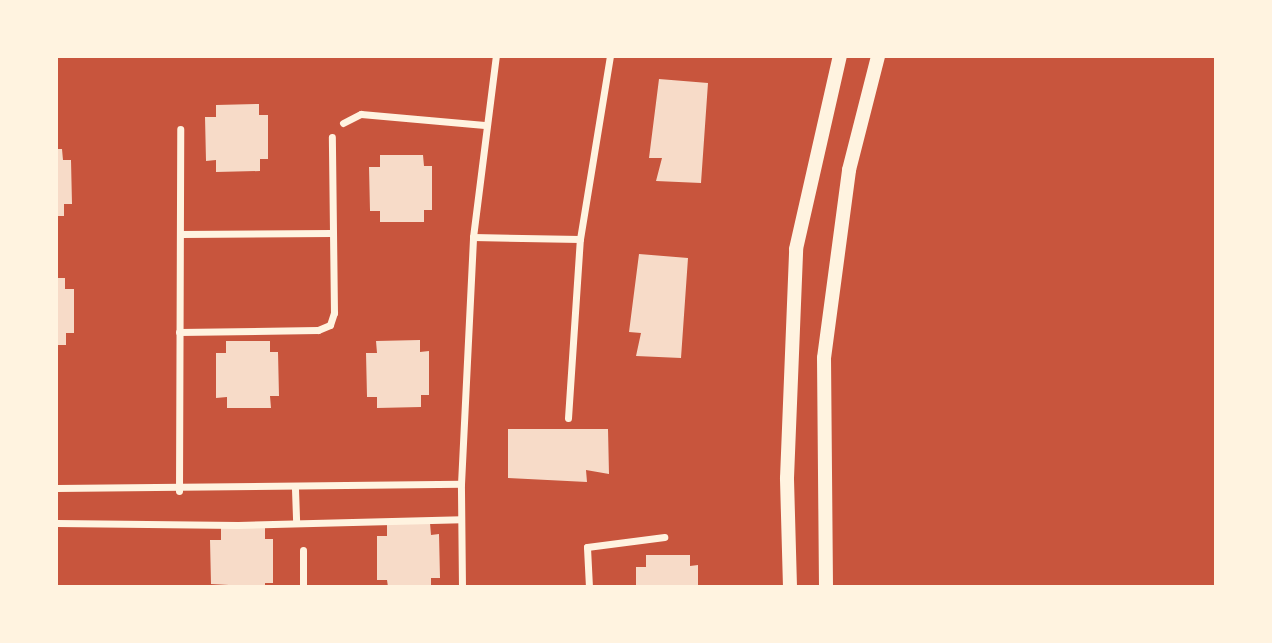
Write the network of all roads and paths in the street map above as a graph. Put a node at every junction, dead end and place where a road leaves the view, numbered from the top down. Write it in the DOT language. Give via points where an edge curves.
graph roads {
  1 [pos="496,56"];
  2 [pos="610,56"];
  3 [pos="840,56"];
  4 [pos="878,56"];
  5 [pos="343,123"];
  6 [pos="485,125"];
  7 [pos="180,129"];
  8 [pos="331,137"];
  9 [pos="332,233"];
  10 [pos="180,234"];
  11 [pos="473,237"];
  12 [pos="580,239"];
  13 [pos="179,332"];
  14 [pos="568,418"];
  15 [pos="461,485"];
  16 [pos="56,488"];
  17 [pos="295,489"];
  18 [pos="179,491"];
  19 [pos="461,519"];
  20 [pos="56,523"];
  21 [pos="296,523"];
  22 [pos="664,537"];
  23 [pos="303,550"];
  24 [pos="303,587"];
  25 [pos="462,587"];
  26 [pos="589,587"];
  27 [pos="790,587"];
  28 [pos="826,587"];
  1 -- 6 [label="street"];
  2 -- 12 [label="street"];
  3 -- 27 [label="main road" via="796,249 787,478"];
  4 -- 28 [label="main road" via="849,170 824,358"];
  5 -- 6 [label="street" via="361,114"];
  6 -- 11 [label="street"];
  7 -- 10 [label="street"];
  8 -- 9 [label="street"];
  9 -- 10 [label="street"];
  9 -- 13 [label="street" via="334,313 330,325 318,330"];
  10 -- 13 [label="street"];
  11 -- 12 [label="street"];
  11 -- 15 [label="street"];
  12 -- 14 [label="street"];
  13 -- 18 [label="street"];
  15 -- 17 [label="street"];
  15 -- 19 [label="street"];
  16 -- 18 [label="street"];
  17 -- 18 [label="street"];
  17 -- 21 [label="street"];
  19 -- 21 [label="street"];
  19 -- 25 [label="street"];
  20 -- 21 [label="street"];
  22 -- 26 [label="street" via="587,547"];
  23 -- 24 [label="street"];
}
